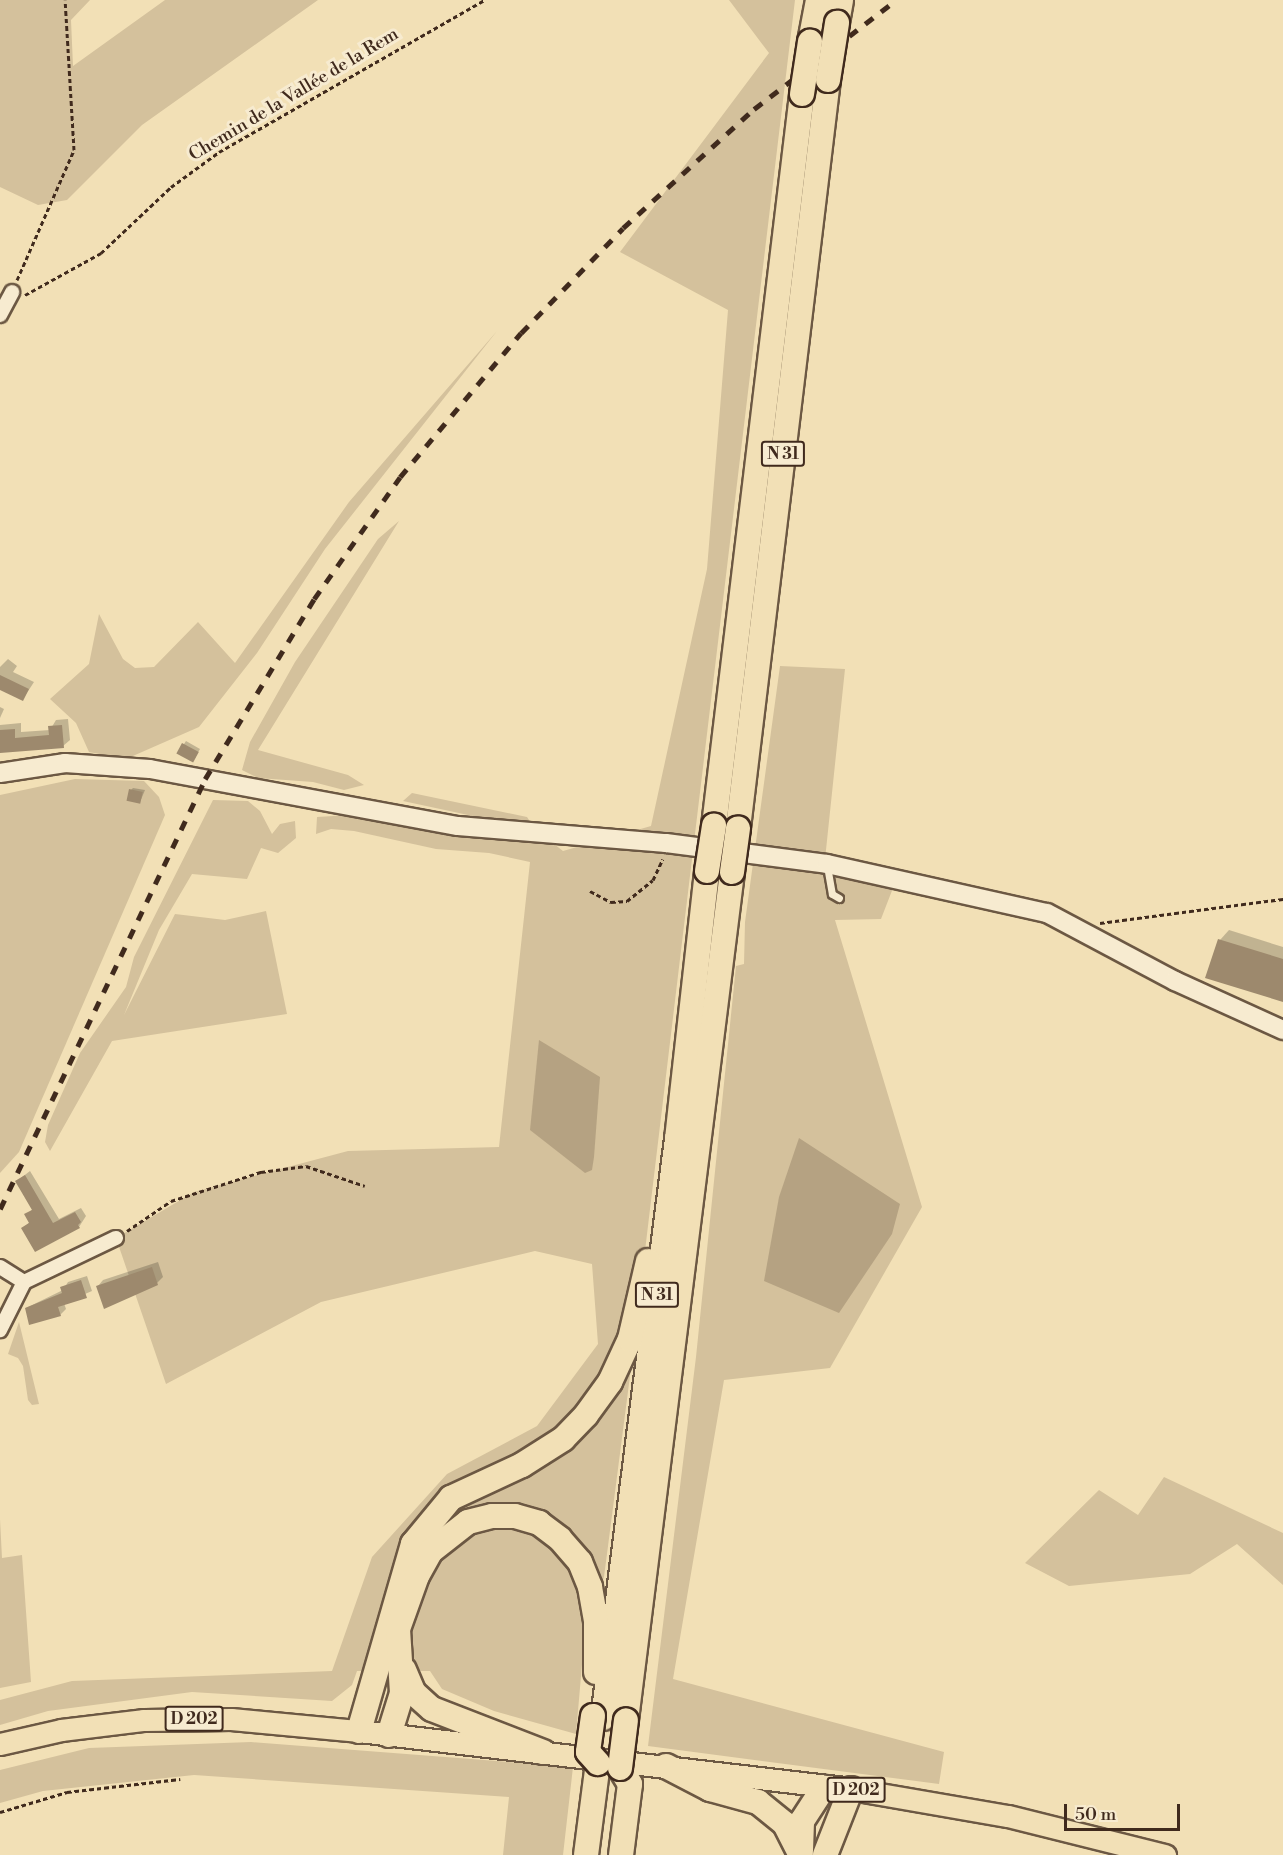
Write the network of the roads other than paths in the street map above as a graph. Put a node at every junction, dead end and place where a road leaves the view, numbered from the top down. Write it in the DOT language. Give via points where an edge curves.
graph roads {
  1 [pos="819,0"];
  2 [pos="839,12"];
  3 [pos="9,297"];
  4 [pos="0,315"];
  5 [pos="0,773"];
  6 [pos="827,864"];
  7 [pos="839,898"];
  8 [pos="1283,1030"];
  9 [pos="677,1139"];
  10 [pos="116,1238"];
  11 [pos="0,1267"];
  12 [pos="24,1282"];
  13 [pos="0,1330"];
  14 [pos="399,1660"];
  15 [pos="607,1718"];
  16 [pos="359,1731"];
  17 [pos="389,1735"];
  18 [pos="0,1744"];
  19 [pos="543,1752"];
  20 [pos="609,1765"];
  21 [pos="666,1766"];
  22 [pos="824,1787"];
  23 [pos="851,1790"];
  24 [pos="612,1806"];
  25 [pos="586,1855"];
  26 [pos="609,1855"];
  27 [pos="621,1855"];
  28 [pos="801,1855"];
  29 [pos="825,1855"];
  30 [pos="1165,1855"];
  1 -- 9 [label="highway, N 31, bridge" via="802,94"];
  2 -- 15 [label="highway, N 31, bridge" via="738,828"];
  3 -- 4 [label="street"];
  5 -- 6 [label="street" via="65,763 150,769 458,826 666,843"];
  6 -- 7 [label="lane" via="831,894"];
  6 -- 8 [label="street" via="1054,915 1175,981"];
  9 -- 15 [label="highway, N 31"];
  9 -- 16 [label="highway" via="630,1339 610,1382 563,1439 522,1465 451,1498 413,1544"];
  10 -- 12 [label="street"];
  11 -- 12 [label="street"];
  12 -- 13 [label="street"];
  14 -- 15 [label="highway" via="398,1629 417,1576 431,1551 468,1522 515,1516 539,1523 580,1562 590,1587 596,1621"];
  14 -- 17 [label="highway" via="402,1693"];
  14 -- 19 [label="highway" via="414,1693 432,1709"];
  15 -- 20 [label="highway, N 31"];
  16 -- 17 [label="main road, D 202"];
  16 -- 18 [label="main road, D 202" via="231,1719 144,1720 61,1730"];
  17 -- 19 [label="main road, D 202"];
  19 -- 21 [label="main road, D 202"];
  20 -- 24 [label="highway, N 31"];
  20 -- 24 [label="highway" via="630,1784"];
  21 -- 22 [label="main road, D 202"];
  21 -- 28 [label="highway" via="710,1789 758,1802 785,1824"];
  22 -- 23 [label="main road, D 202"];
  22 -- 28 [label="highway" via="802,1821"];
  23 -- 29 [label="highway"];
  23 -- 30 [label="main road, D 202" via="1008,1816"];
  24 -- 25 [label="highway, N 31"];
  24 -- 26 [label="highway, N 31"];
  24 -- 27 [label="highway"];
}
